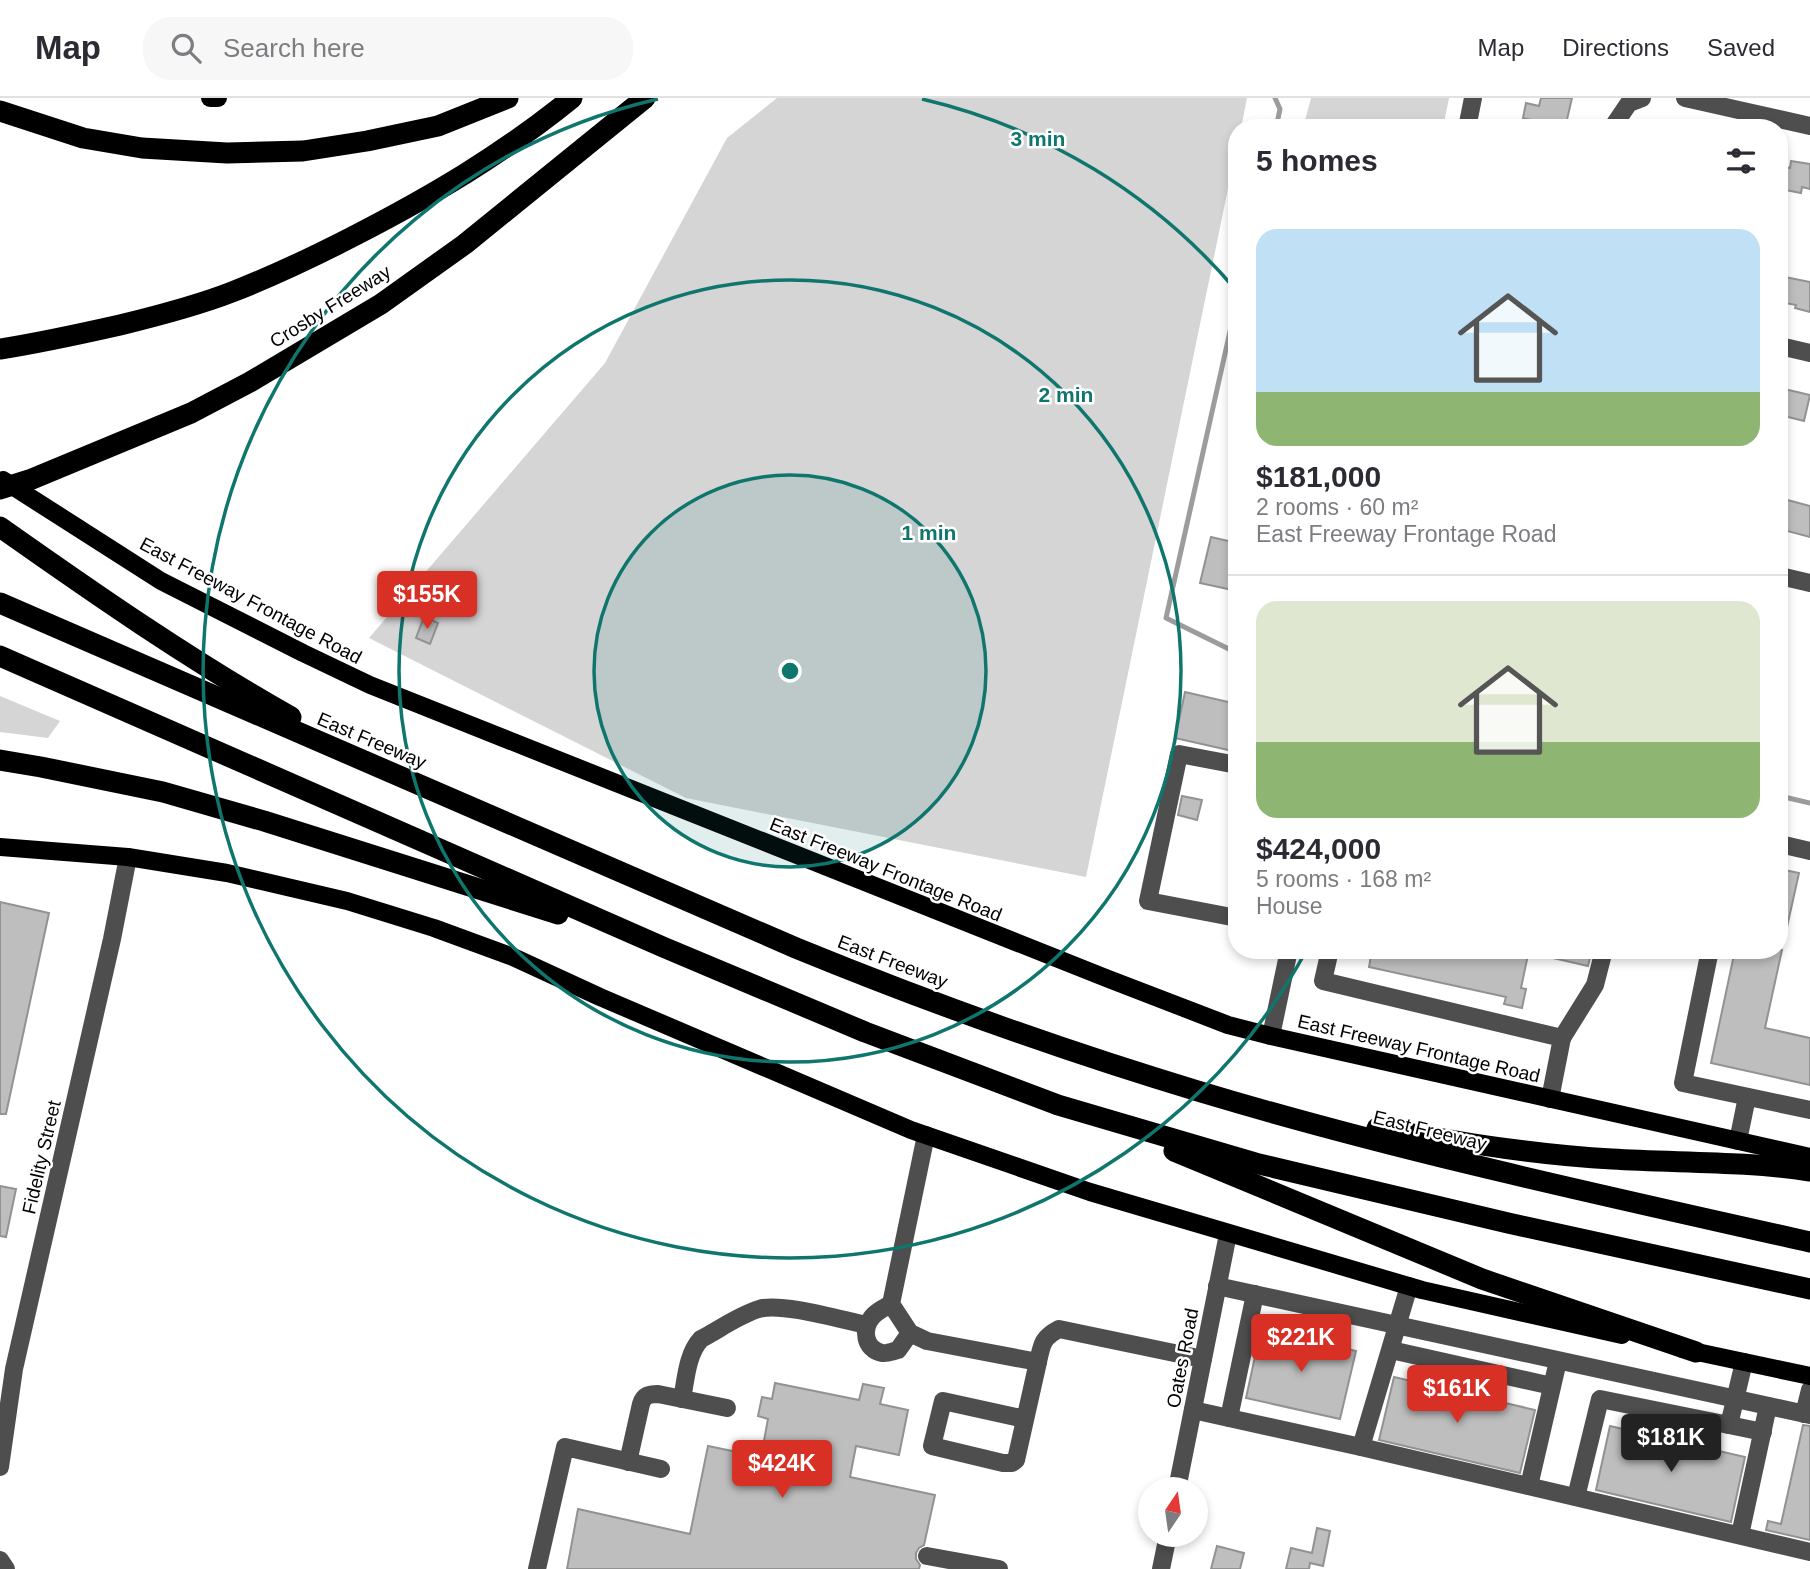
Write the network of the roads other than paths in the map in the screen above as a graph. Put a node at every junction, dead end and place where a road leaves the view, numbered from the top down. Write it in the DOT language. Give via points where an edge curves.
graph roads {
  1 [pos="211,98"];
  2 [pos="218,98"];
  3 [pos="508,98"];
  4 [pos="572,98"];
  5 [pos="645,98"];
  6 [pos="1473,98"];
  7 [pos="1641,98"];
  8 [pos="1685,98"];
  9 [pos="0,111"];
  10 [pos="1469,119"];
  11 [pos="1618,119"];
  12 [pos="1779,119"];
  13 [pos="1788,121"];
  14 [pos="1810,126"];
  15 [pos="1788,348"];
  16 [pos="0,349"];
  17 [pos="1810,353"];
  18 [pos="0,478"];
  19 [pos="0,489"];
  20 [pos="0,527"];
  21 [pos="1788,578"];
  22 [pos="1810,583"];
  23 [pos="0,603"];
  24 [pos="0,656"];
  25 [pos="0,760"];
  26 [pos="1228,763"];
  27 [pos="461,804"];
  28 [pos="1788,846"];
  29 [pos="0,847"];
  30 [pos="1810,851"];
  31 [pos="128,857"];
  32 [pos="1228,917"];
  33 [pos="663,947"];
  34 [pos="1287,959"];
  35 [pos="1328,959"];
  36 [pos="1602,959"];
  37 [pos="1708,959"];
  38 [pos="1270,1036"];
  39 [pos="1562,1038"];
  40 [pos="1747,1097"];
  41 [pos="1550,1099"];
  42 [pos="1058,1105"];
  43 [pos="1810,1110"];
  44 [pos="1270,1112"];
  45 [pos="926,1135"];
  46 [pos="1738,1141"];
  47 [pos="1810,1157"];
  48 [pos="1810,1171"];
  49 [pos="1228,1234"];
  50 [pos="1810,1241"];
  51 [pos="1217,1286"];
  52 [pos="1409,1286"];
  53 [pos="1810,1289"];
  54 [pos="1255,1294"];
  55 [pos="891,1304"];
  56 [pos="866,1325"];
  57 [pos="1398,1326"];
  58 [pos="910,1333"];
  59 [pos="1391,1350"];
  60 [pos="1696,1352"];
  61 [pos="1203,1359"];
  62 [pos="1558,1361"];
  63 [pos="1038,1362"];
  64 [pos="1744,1362"];
  65 [pos="1617,1373"];
  66 [pos="1810,1376"];
  67 [pos="1552,1386"];
  68 [pos="1810,1390"];
  69 [pos="682,1399"];
  70 [pos="1735,1399"];
  71 [pos="1611,1401"];
  72 [pos="1768,1406"];
  73 [pos="727,1408"];
  74 [pos="1193,1410"];
  75 [pos="1807,1415"];
  76 [pos="1228,1418"];
  77 [pos="1025,1419"];
  78 [pos="1730,1425"];
  79 [pos="1763,1432"];
  80 [pos="1361,1447"];
  81 [pos="628,1462"];
  82 [pos="0,1467"];
  83 [pos="662,1469"];
  84 [pos="1179,1477"];
  85 [pos="1529,1486"];
  86 [pos="1576,1497"];
  87 [pos="1740,1535"];
  88 [pos="1166,1547"];
  89 [pos="1810,1552"];
  90 [pos="927,1556"];
  91 [pos="0,1560"];
  92 [pos="6,1569"];
  93 [pos="537,1569"];
  94 [pos="999,1569"];
  95 [pos="1161,1569"];
  1 -- 2 [label="main road"];
  3 -- 9 [label="highway" via="438,126 367,141 303,151 227,153 142,148 83,138"];
  4 -- 16 [label="highway" via="481,165 396,215 231,293 162,315"];
  5 -- 19 [label="highway, Crosby Freeway" via="527,196 381,304 191,413"];
  6 -- 10 [label="street"];
  7 -- 11 [label="street" via="1629,103"];
  8 -- 12 [label="street"];
  13 -- 14 [label="street"];
  15 -- 17 [label="street"];
  18 -- 38 [label="main road, East Freeway Frontage Road" via="161,581 370,685 1106,978 1228,1025"];
  20 -- 27 [label="highway" via="233,684"];
  21 -- 22 [label="street"];
  23 -- 27 [label="highway, East Freeway"];
  24 -- 33 [label="highway"];
  25 -- 33 [label="highway" via="163,792"];
  26 -- 32 [label="street" via="1179,754 1149,901"];
  27 -- 44 [label="highway, East Freeway" via="905,991 1110,1063"];
  28 -- 30 [label="street"];
  29 -- 31 [label="main road"];
  31 -- 45 [label="main road" via="227,873 347,901 434,928 513,957"];
  31 -- 82 [label="street, Fidelity Street" via="14,1369"];
  33 -- 42 [label="highway" via="865,1032"];
  34 -- 38 [label="street"];
  35 -- 39 [label="street" via="1324,981"];
  36 -- 39 [label="street" via="1595,985"];
  37 -- 40 [label="street" via="1683,1083"];
  38 -- 41 [label="main road, East Freeway Frontage Road"];
  39 -- 41 [label="street"];
  40 -- 43 [label="street"];
  40 -- 46 [label="street"];
  41 -- 46 [label="main road, East Freeway Frontage Road"];
  42 -- 53 [label="highway" via="1259,1164"];
  42 -- 60 [label="highway" via="1482,1279"];
  44 -- 48 [label="highway" via="1514,1150"];
  44 -- 50 [label="highway, East Freeway" via="1407,1149"];
  45 -- 49 [label="main road"];
  45 -- 55 [label="street"];
  46 -- 47 [label="main road, East Freeway Frontage Road"];
  49 -- 51 [label="street, Oates Road"];
  49 -- 52 [label="main road"];
  51 -- 54 [label="street"];
  51 -- 61 [label="street, Oates Road"];
  52 -- 57 [label="street"];
  52 -- 60 [label="main road"];
  54 -- 57 [label="street"];
  54 -- 76 [label="street"];
  55 -- 56 [label="street"];
  55 -- 58 [label="street"];
  56 -- 58 [label="street" via="867,1342 884,1353 898,1350"];
  56 -- 69 [label="street" via="788,1308 760,1308 697,1343"];
  57 -- 59 [label="street"];
  57 -- 62 [label="street"];
  58 -- 63 [label="street" via="927,1341"];
  59 -- 67 [label="street"];
  59 -- 80 [label="street"];
  60 -- 64 [label="main road"];
  61 -- 63 [label="street" via="1059,1329 1042,1344"];
  61 -- 74 [label="street, Oates Road"];
  62 -- 65 [label="street"];
  62 -- 67 [label="street"];
  63 -- 77 [label="street"];
  64 -- 66 [label="main road"];
  64 -- 70 [label="street"];
  65 -- 70 [label="street"];
  65 -- 71 [label="street"];
  67 -- 85 [label="street"];
  68 -- 75 [label="street"];
  69 -- 73 [label="street"];
  69 -- 81 [label="street" via="658,1394 643,1398"];
  70 -- 72 [label="street"];
  70 -- 78 [label="street"];
  71 -- 78 [label="street"];
  71 -- 86 [label="street" via="1600,1399"];
  72 -- 75 [label="street"];
  72 -- 79 [label="street"];
  74 -- 76 [label="street"];
  74 -- 84 [label="street, Oates Road"];
  76 -- 80 [label="street"];
  77 -- 77 [label="street" via="1012,1463 932,1447 943,1401"];
  78 -- 79 [label="street"];
  79 -- 87 [label="street"];
  80 -- 85 [label="street"];
  81 -- 83 [label="street"];
  81 -- 93 [label="street" via="565,1447"];
  85 -- 86 [label="street"];
  86 -- 87 [label="street"];
  87 -- 89 [label="street"];
  88 -- 95 [label="street"];
  90 -- 94 [label="street"];
  91 -- 92 [label="street"];
}
